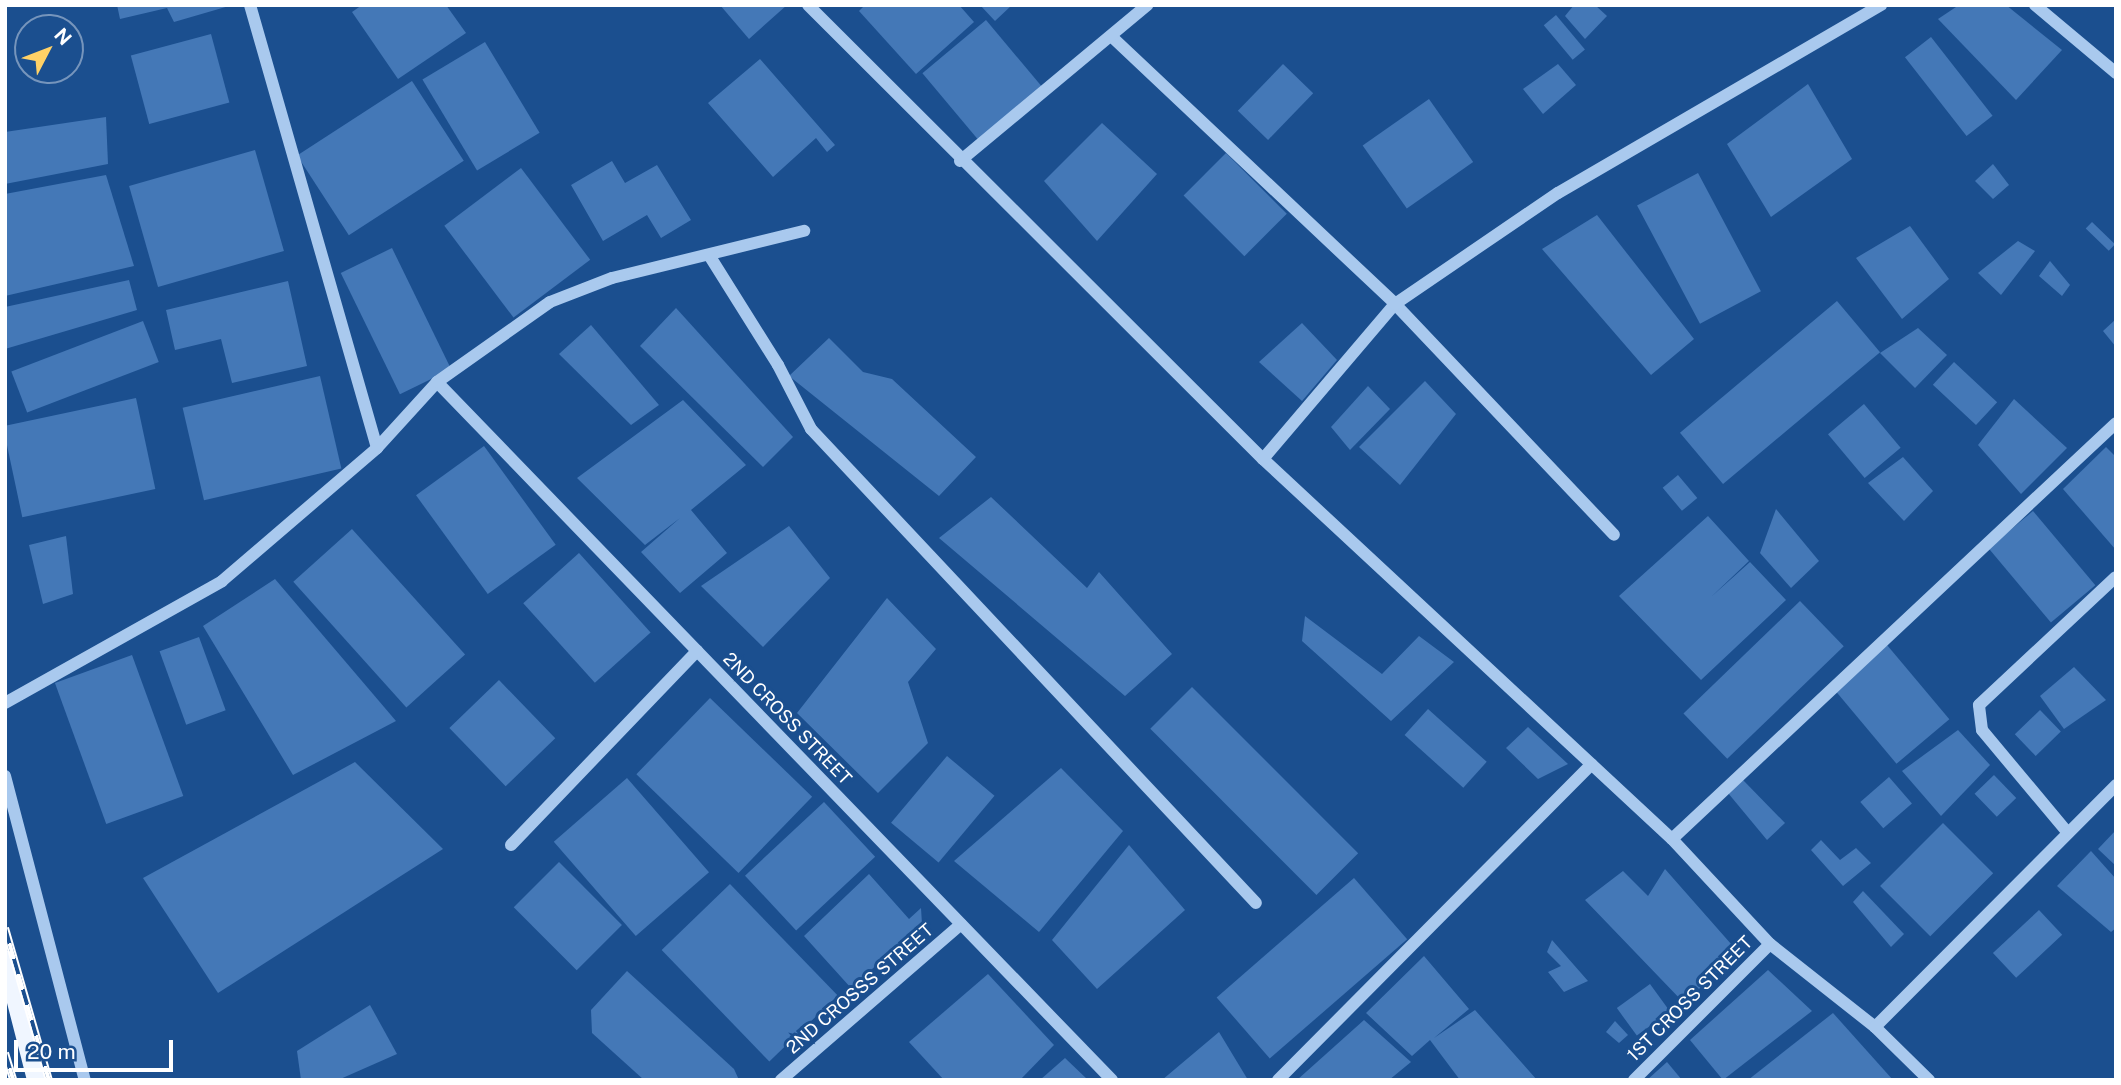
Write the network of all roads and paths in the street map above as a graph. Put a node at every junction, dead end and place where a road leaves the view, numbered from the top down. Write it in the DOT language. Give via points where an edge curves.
graph roads {
  1 [pos="250,5"];
  2 [pos="808,5"];
  3 [pos="1147,5"];
  4 [pos="1853,5"];
  5 [pos="1881,5"];
  6 [pos="2035,5"];
  7 [pos="1865,14"];
  8 [pos="1111,36"];
  9 [pos="2116,73"];
  10 [pos="960,161"];
  11 [pos="804,231"];
  12 [pos="709,255"];
  13 [pos="1395,304"];
  14 [pos="437,382"];
  15 [pos="2116,423"];
  16 [pos="377,448"];
  17 [pos="1263,459"];
  18 [pos="1614,536"];
  19 [pos="2116,577"];
  20 [pos="696,651"];
  21 [pos="5,703"];
  22 [pos="1591,764"];
  23 [pos="5,776"];
  24 [pos="2116,785"];
  25 [pos="2068,833"];
  26 [pos="1672,839"];
  27 [pos="511,845"];
  28 [pos="1256,904"];
  29 [pos="961,924"];
  30 [pos="1770,944"];
  31 [pos="5,959"];
  32 [pos="1875,1027"];
  33 [pos="36,1080"];
  34 [pos="85,1080"];
  35 [pos="781,1080"];
  36 [pos="1112,1080"];
  37 [pos="1278,1080"];
  38 [pos="1634,1080"];
  39 [pos="1929,1080"];
  1 -- 16 [label="street"];
  2 -- 10 [label="street"];
  3 -- 8 [label="street"];
  4 -- 7 [label="street"];
  5 -- 7 [label="street"];
  6 -- 9 [label="street"];
  7 -- 13 [label="street" via="1558,193"];
  8 -- 10 [label="street"];
  8 -- 13 [label="street"];
  10 -- 17 [label="street"];
  11 -- 12 [label="street"];
  12 -- 14 [label="street" via="612,278 551,302"];
  12 -- 28 [label="street" via="778,365 811,429"];
  13 -- 17 [label="street"];
  13 -- 18 [label="street"];
  14 -- 16 [label="street"];
  14 -- 20 [label="street, 2ND CROSS STREET"];
  15 -- 26 [label="street"];
  16 -- 21 [label="street" via="222,581"];
  17 -- 22 [label="street"];
  19 -- 25 [label="street" via="1979,705 1982,730"];
  20 -- 27 [label="street"];
  20 -- 29 [label="street, 2ND CROSS STREET"];
  22 -- 26 [label="street"];
  22 -- 37 [label="street"];
  23 -- 34 [label="street"];
  24 -- 25 [label="street"];
  25 -- 32 [label="street"];
  26 -- 30 [label="street"];
  29 -- 35 [label="street, 2ND CROSSS STREET"];
  29 -- 36 [label="street, 2ND CROSS STREET"];
  30 -- 32 [label="street"];
  30 -- 38 [label="street, 1ST CROSS STREET"];
  31 -- 33 [label="main road"];
  32 -- 39 [label="street"];
}
